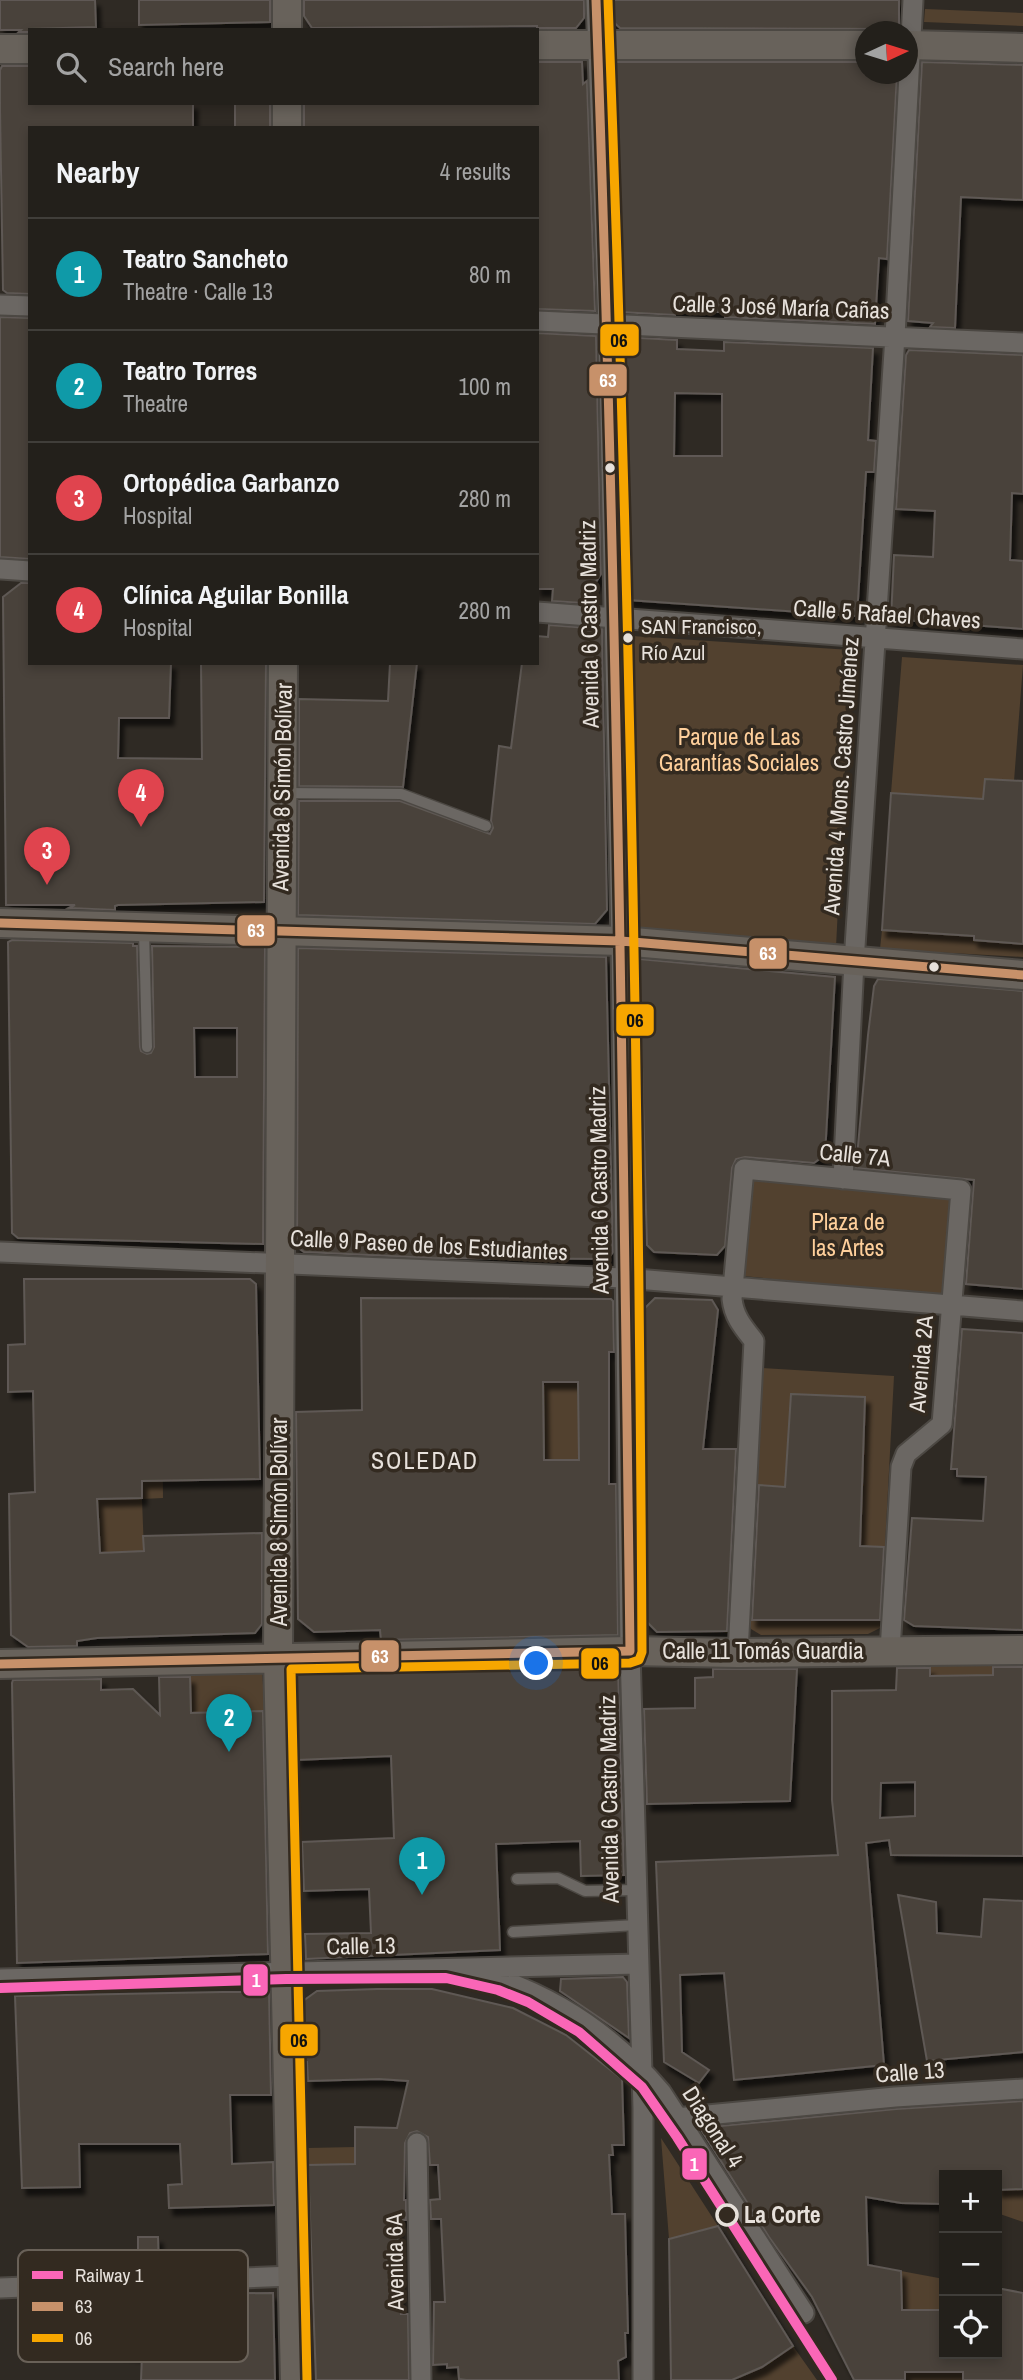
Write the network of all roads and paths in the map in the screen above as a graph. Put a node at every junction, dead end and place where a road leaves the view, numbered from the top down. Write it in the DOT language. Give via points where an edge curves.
graph roads {
  1 [pos="287,0"];
  2 [pos="596,0"];
  3 [pos="913,0"];
  4 [pos="912,21"];
  5 [pos="287,28"];
  6 [pos="598,44"];
  7 [pos="539,45"];
  8 [pos="855,45"];
  9 [pos="918,45"];
  10 [pos="1023,48"];
  11 [pos="0,49"];
  12 [pos="28,49"];
  13 [pos="908,84"];
  14 [pos="287,105"];
  15 [pos="287,126"];
  16 [pos="0,305"];
  17 [pos="28,306"];
  18 [pos="539,321"];
  19 [pos="608,324"];
  20 [pos="895,336"];
  21 [pos="1023,343"];
  22 [pos="0,569"];
  23 [pos="28,571"];
  24 [pos="539,612"];
  25 [pos="614,618"];
  26 [pos="874,637"];
  27 [pos="1023,649"];
  28 [pos="283,665"];
  29 [pos="282,793"];
  30 [pos="486,826"];
  31 [pos="0,923"];
  32 [pos="144,927"];
  33 [pos="281,931"];
  34 [pos="621,941"];
  35 [pos="854,962"];
  36 [pos="1023,975"];
  37 [pos="147,1047"];
  38 [pos="843,1179"];
  39 [pos="961,1190"];
  40 [pos="0,1252"];
  41 [pos="279,1263"];
  42 [pos="624,1278"];
  43 [pos="733,1288"];
  44 [pos="951,1306"];
  45 [pos="1023,1311"];
  46 [pos="1023,1650"];
  47 [pos="630,1651"];
  48 [pos="890,1651"];
  49 [pos="738,1653"];
  50 [pos="278,1657"];
  51 [pos="0,1664"];
  52 [pos="517,1879"];
  53 [pos="636,1890"];
  54 [pos="637,1925"];
  55 [pos="513,1932"];
  56 [pos="638,1964"];
  57 [pos="468,1970"];
  58 [pos="286,1971"];
  59 [pos="0,1979"];
  60 [pos="642,2069"];
  61 [pos="1023,2090"];
  62 [pos="676,2118"];
  63 [pos="417,2143"];
  64 [pos="292,2276"];
  65 [pos="248,2278"];
  66 [pos="18,2287"];
  67 [pos="0,2288"];
  68 [pos="804,2313"];
  69 [pos="295,2380"];
  70 [pos="421,2380"];
  71 [pos="643,2380"];
  1 -- 5 [label="street"];
  2 -- 6 [label="street, Avenida 6 Castro Madriz"];
  3 -- 4 [label="street, Avenida 4 Mons. Castro Jiménez"];
  6 -- 7 [label="street"];
  6 -- 8 [label="street"];
  6 -- 19 [label="street, Avenida 6 Castro Madriz"];
  9 -- 10 [label="street"];
  11 -- 12 [label="street"];
  13 -- 20 [label="street, Avenida 4 Mons. Castro Jiménez"];
  14 -- 15 [label="street"];
  16 -- 17 [label="street"];
  18 -- 19 [label="street, Calle 3 José María Cañas"];
  19 -- 20 [label="street, Calle 3 José María Cañas"];
  19 -- 25 [label="street, Avenida 6 Castro Madriz"];
  20 -- 21 [label="street, Calle 3 José María Cañas"];
  20 -- 26 [label="street, Avenida 4 Mons. Castro Jiménez"];
  22 -- 23 [label="street"];
  24 -- 25 [label="street, Calle 5 Rafael Chaves"];
  25 -- 26 [label="street, Calle 5 Rafael Chaves"];
  25 -- 34 [label="street, Avenida 6 Castro Madriz"];
  26 -- 27 [label="street, Calle 5 Rafael Chaves"];
  26 -- 35 [label="street, Avenida 4 Mons. Castro Jiménez"];
  28 -- 29 [label="street, Avenida 8 Simón Bolívar"];
  29 -- 30 [label="lane" via="401,794"];
  29 -- 33 [label="street, Avenida 8 Simón Bolívar"];
  31 -- 32 [label="street"];
  32 -- 33 [label="street"];
  32 -- 37 [label="lane"];
  33 -- 34 [label="street"];
  33 -- 41 [label="street, Avenida 8 Simón Bolívar"];
  34 -- 35 [label="street"];
  34 -- 42 [label="street, Avenida 6 Castro Madriz"];
  35 -- 36 [label="street"];
  35 -- 38 [label="street, Avenida 4 Mons. Castro Jiménez"];
  38 -- 39 [label="street, Calle 7A"];
  38 -- 43 [label="street, Calle 7A" via="744,1169"];
  39 -- 44 [label="street, Avenida 2A"];
  40 -- 41 [label="street, Calle 9 Paseo de los Estudiantes"];
  41 -- 42 [label="street, Calle 9 Paseo de los Estudiantes"];
  41 -- 50 [label="street, Avenida 8 Simón Bolívar"];
  42 -- 43 [label="street, Calle 9 Paseo de los Estudiantes"];
  42 -- 47 [label="street, Avenida 6 Castro Madriz"];
  43 -- 44 [label="street, Calle 9 Paseo de los Estudiantes"];
  43 -- 49 [label="street" via="733,1310 754,1341"];
  44 -- 45 [label="street, Calle 9 Paseo de los Estudiantes"];
  44 -- 48 [label="street, Avenida 2A" via="942,1423 905,1454 901,1468"];
  46 -- 48 [label="street, Calle 11 Tomás Guardia"];
  47 -- 49 [label="street, Calle 11 Tomás Guardia"];
  47 -- 50 [label="street, Calle 11 Tomás Guardia"];
  47 -- 53 [label="street, Avenida 6 Castro Madriz"];
  48 -- 49 [label="street, Calle 11 Tomás Guardia"];
  50 -- 51 [label="street, Calle 11 Tomás Guardia"];
  50 -- 58 [label="street, Avenida 8 Simón Bolívar"];
  52 -- 53 [label="lane" via="558,1878 586,1891"];
  53 -- 54 [label="street, Avenida 6 Castro Madriz"];
  54 -- 55 [label="lane"];
  54 -- 56 [label="street, Avenida 6 Castro Madriz"];
  56 -- 57 [label="street, Calle 13"];
  56 -- 60 [label="street, Avenida 6 Castro Madriz"];
  57 -- 58 [label="street, Calle 13"];
  57 -- 60 [label="street, Diagonal 4" via="541,1995 621,2048"];
  58 -- 59 [label="street, Calle 13"];
  58 -- 64 [label="street, Avenida 8 Simón Bolívar"];
  60 -- 62 [label="street, Diagonal 4"];
  60 -- 71 [label="street, Avenida 6 Castro Madriz"];
  61 -- 62 [label="street, Calle 13"];
  62 -- 68 [label="street, Diagonal 4"];
  63 -- 70 [label="street, Avenida 6A"];
  64 -- 65 [label="street"];
  64 -- 69 [label="street, Avenida 8 Simón Bolívar"];
  66 -- 67 [label="street"];
}
